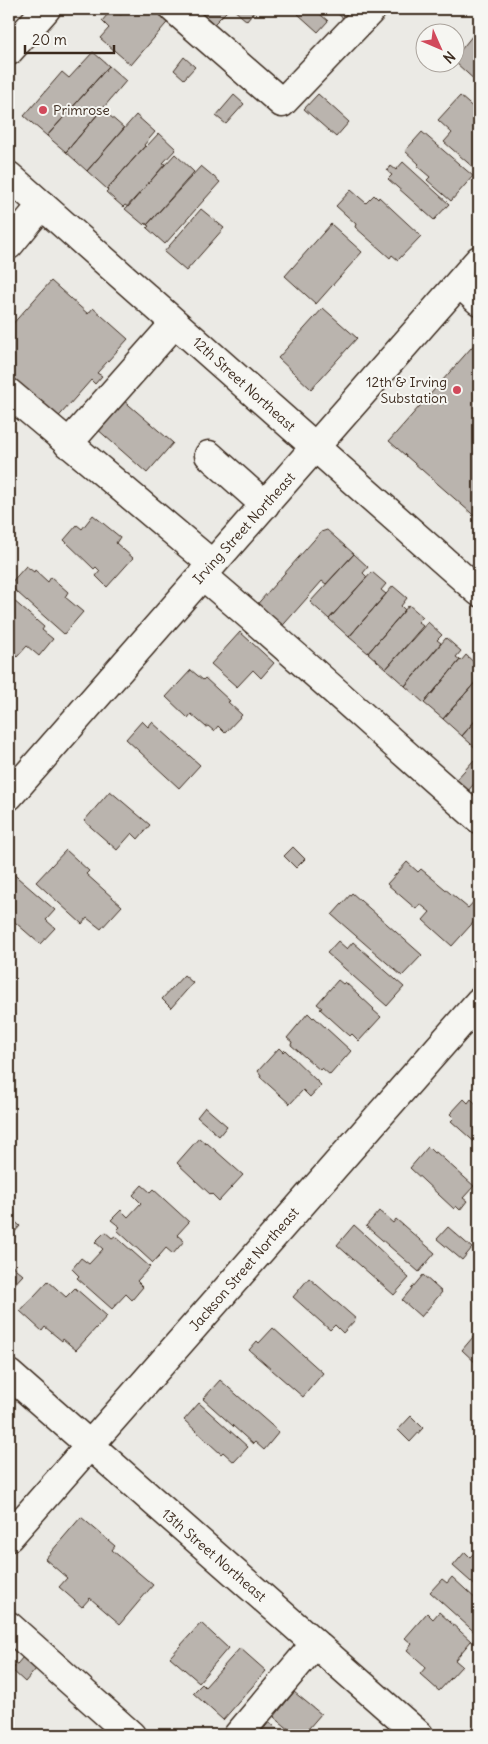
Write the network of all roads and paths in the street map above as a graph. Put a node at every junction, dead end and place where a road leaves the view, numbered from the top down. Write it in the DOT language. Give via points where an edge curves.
graph roads {
  1 [pos="46,9"];
  2 [pos="174,9"];
  3 [pos="372,9"];
  4 [pos="9,51"];
  5 [pos="9,176"];
  6 [pos="42,205"];
  7 [pos="9,245"];
  8 [pos="479,260"];
  9 [pos="459,283"];
  10 [pos="479,301"];
  11 [pos="175,323"];
  12 [pos="9,393"];
  13 [pos="68,444"];
  14 [pos="316,448"];
  15 [pos="209,455"];
  16 [pos="265,505"];
  17 [pos="207,569"];
  18 [pos="479,592"];
  19 [pos="9,796"];
  20 [pos="479,819"];
  21 [pos="479,1002"];
  22 [pos="9,1374"];
  23 [pos="89,1445"];
  24 [pos="9,1537"];
  25 [pos="9,1626"];
  26 [pos="315,1644"];
  27 [pos="131,1735"];
  28 [pos="238,1735"];
  29 [pos="419,1735"];
  1 -- 4 [label="street"];
  2 -- 3 [label="street" via="282,103"];
  5 -- 6 [label="street, 12th Street Northeast"];
  6 -- 7 [label="street"];
  6 -- 11 [label="street, 12th Street Northeast"];
  8 -- 9 [label="street, Irving Street Northeast"];
  9 -- 10 [label="street"];
  9 -- 14 [label="street, Irving Street Northeast"];
  11 -- 13 [label="street"];
  11 -- 14 [label="street, 12th Street Northeast"];
  12 -- 13 [label="street"];
  13 -- 17 [label="street"];
  14 -- 16 [label="street, Irving Street Northeast"];
  14 -- 18 [label="street, 12th Street Northeast"];
  15 -- 16 [label="street"];
  16 -- 17 [label="street, Irving Street Northeast"];
  17 -- 19 [label="street, Irving Street Northeast"];
  17 -- 20 [label="street" via="265,628"];
  21 -- 23 [label="street, Jackson Street Northeast"];
  22 -- 23 [label="street, 13th Street Northeast"];
  23 -- 24 [label="street, Jackson Street Northeast"];
  23 -- 26 [label="street, 13th Street Northeast"];
  25 -- 27 [label="street"];
  26 -- 28 [label="street"];
  26 -- 29 [label="street, 13th Street Northeast"];
}
